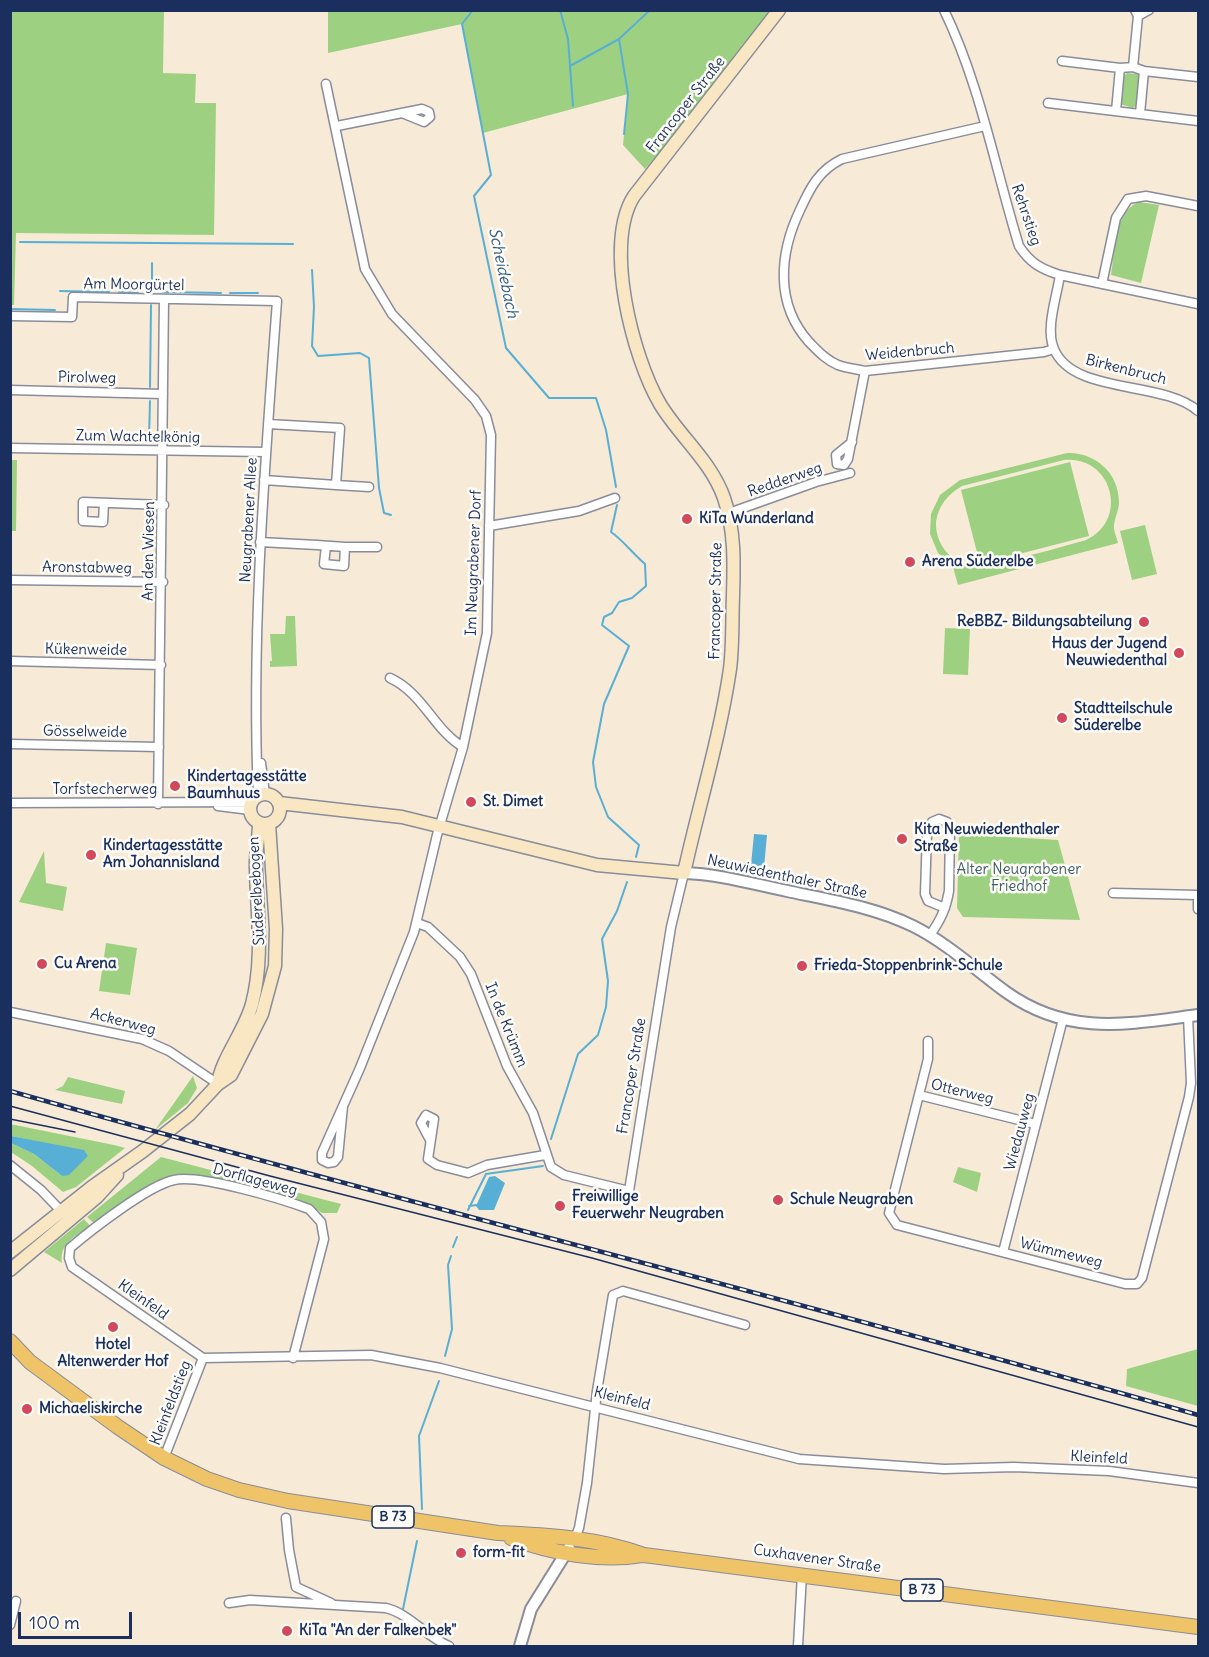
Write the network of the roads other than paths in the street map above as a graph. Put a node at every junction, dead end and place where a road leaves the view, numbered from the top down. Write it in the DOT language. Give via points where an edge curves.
graph roads {
  1 [pos="779,10"];
  2 [pos="944,10"];
  3 [pos="1149,10"];
  4 [pos="1136,14"];
  5 [pos="1062,61"];
  6 [pos="1133,67"];
  7 [pos="1120,68"];
  8 [pos="1144,71"];
  9 [pos="1198,77"];
  10 [pos="326,84"];
  11 [pos="1048,103"];
  12 [pos="1116,111"];
  13 [pos="402,113"];
  14 [pos="1140,114"];
  15 [pos="1198,120"];
  16 [pos="337,126"];
  17 [pos="985,126"];
  18 [pos="1198,206"];
  19 [pos="1060,275"];
  20 [pos="1102,284"];
  21 [pos="164,299"];
  22 [pos="277,301"];
  23 [pos="1198,304"];
  24 [pos="10,316"];
  25 [pos="1054,349"];
  26 [pos="865,371"];
  27 [pos="10,390"];
  28 [pos="163,394"];
  29 [pos="1198,411"];
  30 [pos="268,424"];
  31 [pos="852,442"];
  32 [pos="10,448"];
  33 [pos="164,451"];
  34 [pos="266,453"];
  35 [pos="849,473"];
  36 [pos="264,480"];
  37 [pos="336,485"];
  38 [pos="369,488"];
  39 [pos="615,498"];
  40 [pos="104,503"];
  41 [pos="164,505"];
  42 [pos="729,513"];
  43 [pos="489,526"];
  44 [pos="260,542"];
  45 [pos="326,546"];
  46 [pos="345,547"];
  47 [pos="376,547"];
  48 [pos="10,580"];
  49 [pos="163,582"];
  50 [pos="10,661"];
  51 [pos="161,665"];
  52 [pos="390,678"];
  53 [pos="10,744"];
  54 [pos="159,747"];
  55 [pos="464,747"];
  56 [pos="256,800"];
  57 [pos="10,803"];
  58 [pos="158,804"];
  59 [pos="280,807"];
  60 [pos="264,824"];
  61 [pos="440,825"];
  62 [pos="684,873"];
  63 [pos="1113,893"];
  64 [pos="1198,895"];
  65 [pos="945,908"];
  66 [pos="1198,909"];
  67 [pos="417,923"];
  68 [pos="930,935"];
  69 [pos="10,1012"];
  70 [pos="1193,1016"];
  71 [pos="1063,1019"];
  72 [pos="928,1041"];
  73 [pos="218,1084"];
  74 [pos="919,1095"];
  75 [pos="343,1106"];
  76 [pos="1035,1124"];
  77 [pos="430,1140"];
  78 [pos="545,1155"];
  79 [pos="10,1165"];
  80 [pos="629,1191"];
  81 [pos="65,1215"];
  82 [pos="10,1252"];
  83 [pos="1003,1252"];
  84 [pos="69,1262"];
  85 [pos="10,1270"];
  86 [pos="745,1325"];
  87 [pos="10,1341"];
  88 [pos="10,1354"];
  89 [pos="203,1358"];
  90 [pos="293,1358"];
  91 [pos="30,1362"];
  92 [pos="597,1406"];
  93 [pos="164,1458"];
  94 [pos="1198,1482"];
  95 [pos="286,1518"];
  96 [pos="498,1533"];
  97 [pos="574,1540"];
  98 [pos="566,1552"];
  99 [pos="644,1555"];
  100 [pos="802,1574"];
  101 [pos="16,1602"];
  102 [pos="229,1604"];
  103 [pos="336,1605"];
  104 [pos="10,1625"];
  105 [pos="1198,1628"];
  106 [pos="449,1647"];
  107 [pos="520,1647"];
  108 [pos="798,1647"];
  1 -- 42 [label="main road, Francoper Straße" via="634,196 620,233 630,321 643,370 669,418 716,480"];
  2 -- 17 [label="street, Rehrstieg"];
  3 -- 4 [label="street"];
  4 -- 6 [label="street"];
  5 -- 7 [label="street"];
  6 -- 7 [label="street"];
  6 -- 8 [label="street"];
  7 -- 12 [label="street"];
  8 -- 9 [label="street"];
  8 -- 14 [label="street"];
  10 -- 16 [label="street, Im Neugrabener Dorf"];
  11 -- 12 [label="street"];
  12 -- 14 [label="street"];
  13 -- 16 [label="street"];
  14 -- 15 [label="street"];
  16 -- 43 [label="street, Im Neugrabener Dorf" via="365,269 392,314 486,416 491,435"];
  17 -- 19 [label="street, Rehrstieg" via="1019,246 1028,260"];
  17 -- 26 [label="street, Weidenbruch" via="842,159 828,166 812,184 784,254 783,286 791,316 820,354 837,365"];
  18 -- 20 [label="street" via="1146,196 1128,200 1116,218"];
  19 -- 20 [label="street, Rehrstieg"];
  19 -- 25 [label="street" via="1052,327"];
  20 -- 23 [label="street, Rehrstieg"];
  21 -- 22 [label="street, Am Moorgürtel"];
  21 -- 24 [label="street, Am Moorgürtel" via="73,297 72,317"];
  21 -- 28 [label="street, An den Wiesen"];
  22 -- 30 [label="street, Neugrabener Allee"];
  25 -- 26 [label="street, Weidenbruch"];
  25 -- 29 [label="street, Birkenbruch" via="1081,375 1170,394"];
  26 -- 31 [label="street"];
  27 -- 28 [label="street, Pirolweg"];
  28 -- 33 [label="street, An den Wiesen"];
  30 -- 34 [label="street, Neugrabener Allee"];
  30 -- 37 [label="street" via="340,428"];
  32 -- 33 [label="street, Zum Wachtelkönig"];
  33 -- 34 [label="street, Zum Wachtelkönig"];
  33 -- 41 [label="street, An den Wiesen"];
  34 -- 36 [label="street, Neugrabener Allee"];
  35 -- 42 [label="street, Redderweg"];
  36 -- 37 [label="street"];
  36 -- 44 [label="street, Neugrabener Allee"];
  37 -- 38 [label="street"];
  39 -- 43 [label="street" via="579,511"];
  40 -- 41 [label="street"];
  41 -- 49 [label="street, An den Wiesen"];
  42 -- 62 [label="main road, Francoper Straße" via="734,566 730,668"];
  43 -- 55 [label="street, Im Neugrabener Dorf" via="488,633"];
  44 -- 45 [label="street"];
  44 -- 56 [label="street, Neugrabener Allee"];
  45 -- 46 [label="street"];
  45 -- 46 [label="street" via="324,564 344,566"];
  46 -- 47 [label="street"];
  48 -- 49 [label="street, Aronstabweg"];
  49 -- 51 [label="street, An den Wiesen"];
  50 -- 51 [label="street, Kükenweide"];
  51 -- 54 [label="street, An den Wiesen"];
  52 -- 55 [label="street" via="408,689 453,741"];
  53 -- 54 [label="street, Gösselweide"];
  54 -- 58 [label="street, An den Wiesen"];
  55 -- 61 [label="street, Im Neugrabener Dorf"];
  56 -- 58 [label="street, Torfstecherweg"];
  56 -- 59 [label="main road" via="273,796"];
  56 -- 60 [label="main road, Süderelbebogen" via="253,818"];
  57 -- 58 [label="street, Torfstecherweg"];
  59 -- 60 [label="main road, Süderelbebogen" via="277,819"];
  59 -- 61 [label="main road, Neuwiedenthaler Straße" via="344,810"];
  60 -- 73 [label="main road, Süderelbebogen" via="256,871 261,944 257,979 245,1025 220,1070"];
  61 -- 62 [label="main road, Neuwiedenthaler Straße" via="597,865"];
  61 -- 67 [label="street, Im Neugrabener Dorf"];
  62 -- 68 [label="street, Neuwiedenthaler Straße" via="726,878 873,910"];
  62 -- 80 [label="street, Francoper Straße" via="671,927"];
  63 -- 64 [label="street"];
  64 -- 66 [label="street"];
  65 -- 65 [label="street" via="950,829 947,822 939,819 932,822 927,832 925,894 928,901"];
  65 -- 68 [label="street"];
  67 -- 75 [label="street, Im Neugrabener Dorf"];
  67 -- 78 [label="street, In de Krümm" via="428,927 460,957 471,974 507,1066 533,1113"];
  68 -- 71 [label="street, Neuwiedenthaler Straße" via="1008,993"];
  69 -- 73 [label="street, Ackerweg" via="142,1039 169,1051"];
  70 -- 71 [label="street, Neuwiedenthaler Straße" via="1110,1026"];
  70 -- 83 [label="street, Wümmeweg" via="1191,1083 1142,1278 1137,1284 1125,1284"];
  71 -- 76 [label="street, Wiedauweg"];
  72 -- 74 [label="street, Wümmeweg"];
  73 -- 81 [label="main road, Süderelbebogen" via="190,1114 126,1165 97,1197"];
  74 -- 76 [label="street, Otterweg"];
  74 -- 83 [label="street, Wümmeweg" via="889,1213 897,1225"];
  75 -- 75 [label="street, Im Neugrabener Dorf" via="321,1155 328,1163 338,1158"];
  76 -- 83 [label="street, Wiedauweg"];
  77 -- 78 [label="street" via="430,1161 463,1172"];
  78 -- 80 [label="street, In de Krümm" via="551,1167 561,1174"];
  79 -- 81 [label="street"];
  81 -- 82 [label="main road, Süderelbebogen"];
  81 -- 85 [label="main road, Süderelbebogen"];
  84 -- 89 [label="street, Kleinfeld"];
  84 -- 90 [label="street, Dorflageweg" via="74,1245 147,1192 174,1180 198,1180 309,1209 321,1222 324,1239"];
  86 -- 92 [label="street" via="619,1292 611,1302"];
  87 -- 91 [label="main road, Cuxhavener Straße / B 73"];
  88 -- 91 [label="main road, Cuxhavener Straße / B 73"];
  89 -- 90 [label="street, Kleinfeld"];
  89 -- 93 [label="street, Kleinfeldstieg"];
  90 -- 92 [label="street, Kleinfeld" via="368,1355"];
  91 -- 93 [label="main road, Cuxhavener Straße / B 73"];
  92 -- 94 [label="street, Kleinfeld" via="799,1459 944,1469 1110,1471"];
  92 -- 97 [label="street" via="580,1523"];
  93 -- 96 [label="main road, Cuxhavener Straße / B 73" via="251,1494"];
  95 -- 103 [label="street" via="296,1587"];
  96 -- 97 [label="main road, Cuxhavener Straße / B 73"];
  96 -- 98 [label="main road, Cuxhavener Straße / B 73"];
  97 -- 98 [label="street"];
  97 -- 99 [label="main road, Cuxhavener Straße / B 73"];
  98 -- 99 [label="main road, Cuxhavener Straße / B 73" via="622,1559"];
  98 -- 107 [label="street" via="531,1610"];
  99 -- 100 [label="main road, Cuxhavener Straße / B 73"];
  100 -- 105 [label="main road, Cuxhavener Straße / B 73"];
  100 -- 108 [label="street"];
  101 -- 104 [label="street"];
  102 -- 103 [label="street" via="250,1600"];
  103 -- 106 [label="street" via="395,1610"];
}
